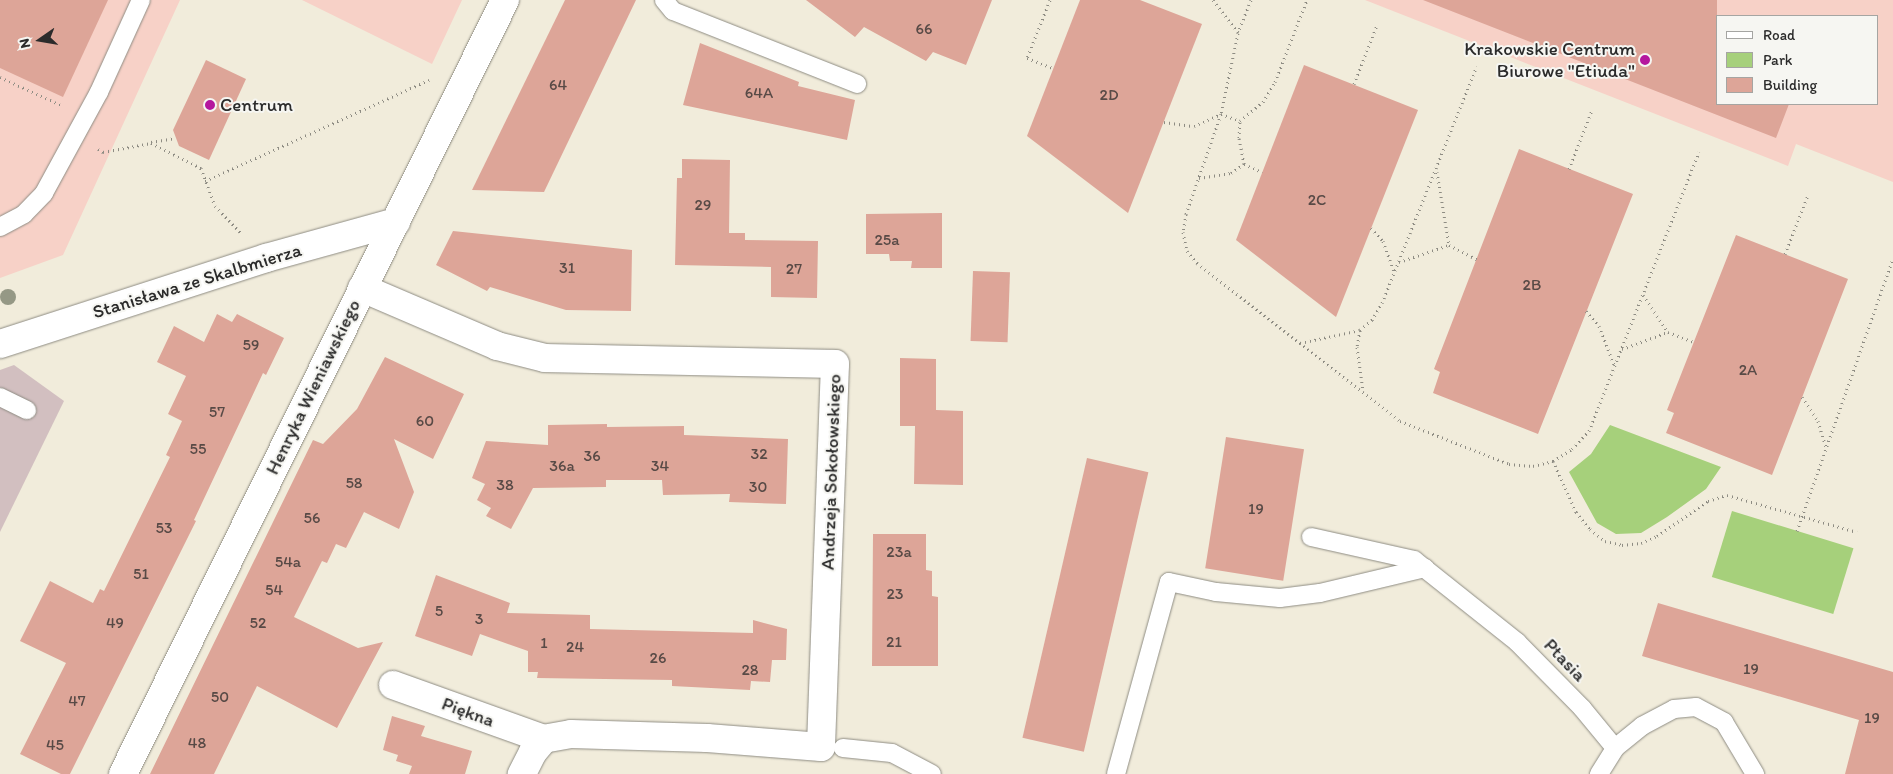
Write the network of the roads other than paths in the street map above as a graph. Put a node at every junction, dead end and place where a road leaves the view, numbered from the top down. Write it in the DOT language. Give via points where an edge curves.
graph roads {
  1 [pos="142,0"];
  2 [pos="505,0"];
  3 [pos="664,0"];
  4 [pos="857,84"];
  5 [pos="396,222"];
  6 [pos="0,227"];
  7 [pos="362,288"];
  8 [pos="0,344"];
  9 [pos="0,397"];
  10 [pos="27,410"];
  11 [pos="1311,537"];
  12 [pos="1425,568"];
  13 [pos="393,685"];
  14 [pos="544,739"];
  15 [pos="844,748"];
  16 [pos="1614,748"];
  17 [pos="122,774"];
  18 [pos="522,774"];
  19 [pos="932,774"];
  20 [pos="1116,774"];
  21 [pos="1599,774"];
  22 [pos="1755,774"];
  1 -- 6 [label="lane" via="76,138 44,193 24,214"];
  2 -- 5 [label="street, Henryka Wieniawskiego"];
  3 -- 4 [label="lane" via="673,11"];
  5 -- 7 [label="street, Henryka Wieniawskiego"];
  5 -- 8 [label="street, Stanisława ze Skalbmierza" via="266,258"];
  7 -- 14 [label="street, Andrzeja Sokołowskiego" via="497,346 545,358 835,364 821,747 606,735 571,734"];
  7 -- 17 [label="street, Henryka Wieniawskiego"];
  9 -- 10 [label="lane"];
  11 -- 12 [label="lane, Ptasia" via="1414,560"];
  12 -- 16 [label="lane, Ptasia" via="1517,642 1582,708"];
  12 -- 20 [label="lane" via="1320,594 1280,598 1216,592 1169,582"];
  13 -- 14 [label="street, Piękna"];
  14 -- 18 [label="street"];
  15 -- 19 [label="lane" via="892,753"];
  16 -- 21 [label="lane"];
  16 -- 22 [label="lane" via="1642,726 1674,709 1696,707 1724,722"];
}
